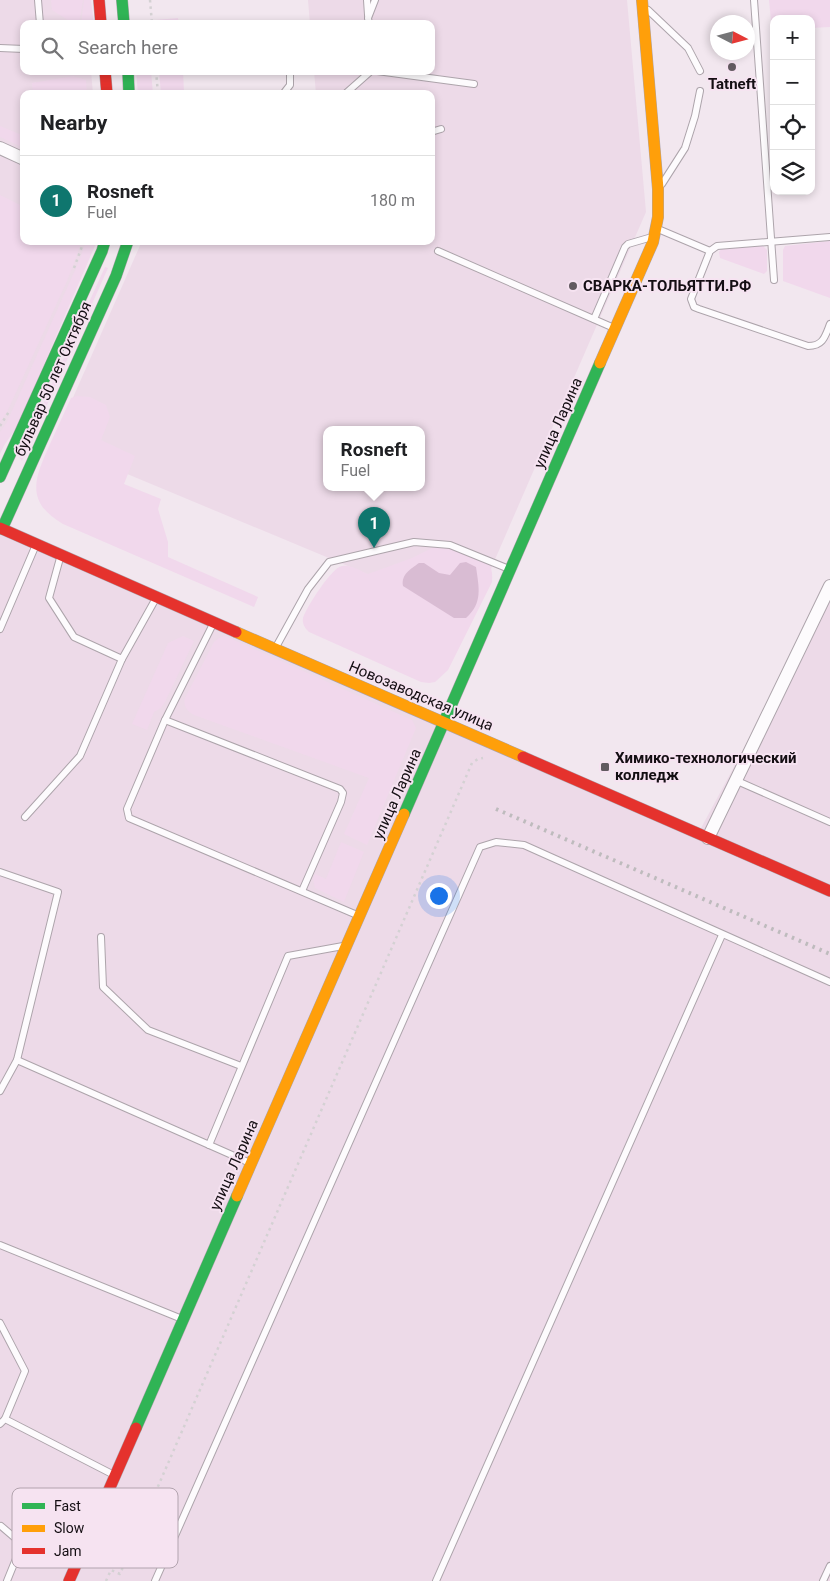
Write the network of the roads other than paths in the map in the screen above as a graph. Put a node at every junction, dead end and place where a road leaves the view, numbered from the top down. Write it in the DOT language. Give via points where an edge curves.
graph roads {
  1 [pos="38,0"];
  2 [pos="99,0"];
  3 [pos="122,0"];
  4 [pos="367,0"];
  5 [pos="374,0"];
  6 [pos="754,0"];
  7 [pos="642,2"];
  8 [pos="40,20"];
  9 [pos="101,20"];
  10 [pos="124,20"];
  11 [pos="368,20"];
  12 [pos="368,20"];
  13 [pos="0,48"];
  14 [pos="20,48"];
  15 [pos="700,71"];
  16 [pos="105,75"];
  17 [pos="128,75"];
  18 [pos="290,75"];
  19 [pos="366,75"];
  20 [pos="407,75"];
  21 [pos="474,84"];
  22 [pos="107,90"];
  23 [pos="130,90"];
  24 [pos="286,90"];
  25 [pos="350,90"];
  26 [pos="700,91"];
  27 [pos="441,129"];
  28 [pos="435,131"];
  29 [pos="0,148"];
  30 [pos="20,156"];
  31 [pos="658,190"];
  32 [pos="656,232"];
  33 [pos="830,238"];
  34 [pos="771,241"];
  35 [pos="103,245"];
  36 [pos="127,245"];
  37 [pos="438,251"];
  38 [pos="710,251"];
  39 [pos="774,280"];
  40 [pos="594,319"];
  41 [pos="830,324"];
  42 [pos="616,328"];
  43 [pos="10,455"];
  44 [pos="30,467"];
  45 [pos="0,477"];
  46 [pos="1,528"];
  47 [pos="36,544"];
  48 [pos="61,555"];
  49 [pos="510,570"];
  50 [pos="830,586"];
  51 [pos="156,597"];
  52 [pos="214,623"];
  53 [pos="0,629"];
  54 [pos="274,649"];
  55 [pos="122,659"];
  56 [pos="165,720"];
  57 [pos="445,722"];
  58 [pos="735,780"];
  59 [pos="25,817"];
  60 [pos="830,822"];
  61 [pos="708,838"];
  62 [pos="0,872"];
  63 [pos="302,891"];
  64 [pos="830,891"];
  65 [pos="360,916"];
  66 [pos="722,935"];
  67 [pos="100,937"];
  68 [pos="347,946"];
  69 [pos="830,982"];
  70 [pos="17,1060"];
  71 [pos="241,1066"];
  72 [pos="0,1091"];
  73 [pos="209,1145"];
  74 [pos="251,1164"];
  75 [pos="0,1245"];
  76 [pos="183,1320"];
  77 [pos="0,1323"];
  78 [pos="2,1421"];
  79 [pos="115,1475"];
  80 [pos="109,1488"];
  81 [pos="1,1526"];
  82 [pos="178,1529"];
  83 [pos="12,1535"];
  84 [pos="830,1566"];
  85 [pos="13,1568"];
  86 [pos="75,1568"];
  87 [pos="161,1568"];
  88 [pos="8,1581"];
  89 [pos="69,1581"];
  90 [pos="155,1581"];
  91 [pos="436,1581"];
  92 [pos="823,1581"];
  1 -- 8 [label="lane"];
  2 -- 9 [label="main road"];
  3 -- 10 [label="main road"];
  4 -- 11 [label="lane"];
  5 -- 12 [label="lane"];
  6 -- 34 [label="lane"];
  7 -- 15 [label="lane" via="688,48"];
  7 -- 31 [label="main road, улица Ларина"];
  13 -- 14 [label="lane"];
  16 -- 22 [label="main road"];
  17 -- 23 [label="main road"];
  18 -- 24 [label="lane" via="290,85"];
  19 -- 25 [label="lane"];
  20 -- 21 [label="lane"];
  26 -- 31 [label="lane" via="685,148"];
  27 -- 28 [label="lane"];
  29 -- 30 [label="street"];
  31 -- 32 [label="main road, улица Ларина"];
  32 -- 38 [label="lane"];
  32 -- 40 [label="lane" via="625,247"];
  32 -- 42 [label="main road, улица Ларина"];
  33 -- 34 [label="lane"];
  34 -- 38 [label="lane" via="722,244"];
  34 -- 39 [label="lane"];
  35 -- 43 [label="main road, бульвар 50 лет Октября"];
  36 -- 44 [label="main road, бульвар 50 лет Октября" via="116,276"];
  37 -- 40 [label="lane"];
  38 -- 41 [label="lane" via="692,293 694,307 808,346 822,342"];
  40 -- 42 [label="lane"];
  42 -- 49 [label="main road, улица Ларина"];
  43 -- 44 [label="main road" via="13,469 18,472"];
  43 -- 45 [label="main road, бульвар 50 лет Октября"];
  44 -- 46 [label="main road, бульвар 50 лет Октября"];
  46 -- 47 [label="main road, Новозаводская улица"];
  47 -- 48 [label="main road, Новозаводская улица"];
  47 -- 53 [label="lane"];
  48 -- 51 [label="main road, Новозаводская улица"];
  48 -- 55 [label="lane" via="49,598 74,637"];
  49 -- 54 [label="lane" via="450,545 414,542 329,562 308,589"];
  49 -- 57 [label="main road, улица Ларина"];
  50 -- 58 [label="street"];
  51 -- 52 [label="main road, Новозаводская улица"];
  51 -- 55 [label="lane"];
  52 -- 54 [label="main road, Новозаводская улица"];
  52 -- 56 [label="lane"];
  54 -- 57 [label="main road, Новозаводская улица"];
  55 -- 59 [label="lane" via="80,756"];
  56 -- 63 [label="lane" via="126,809 127,816"];
  56 -- 63 [label="lane" via="340,789 341,802"];
  57 -- 61 [label="main road, Новозаводская улица"];
  57 -- 65 [label="main road, улица Ларина"];
  58 -- 60 [label="lane"];
  58 -- 61 [label="street"];
  61 -- 64 [label="main road, Новозаводская улица"];
  62 -- 70 [label="lane" via="58,892"];
  63 -- 65 [label="lane"];
  65 -- 68 [label="main road, улица Ларина"];
  66 -- 69 [label="lane"];
  66 -- 82 [label="lane" via="524,845 496,842 480,847"];
  66 -- 91 [label="lane"];
  67 -- 71 [label="lane" via="103,987 148,1030"];
  68 -- 71 [label="lane" via="288,956"];
  68 -- 74 [label="main road, улица Ларина"];
  70 -- 72 [label="lane"];
  70 -- 73 [label="lane"];
  71 -- 73 [label="lane"];
  73 -- 74 [label="lane"];
  74 -- 76 [label="main road, улица Ларина"];
  75 -- 76 [label="lane"];
  76 -- 79 [label="main road, улица Ларина"];
  77 -- 78 [label="lane" via="25,1371"];
  78 -- 79 [label="lane"];
  79 -- 80 [label="main road, улица Ларина"];
  81 -- 83 [label="lane"];
  84 -- 92 [label="lane"];
  85 -- 88 [label="lane"];
  86 -- 89 [label="main road, улица Ларина"];
  87 -- 90 [label="lane"];
}
